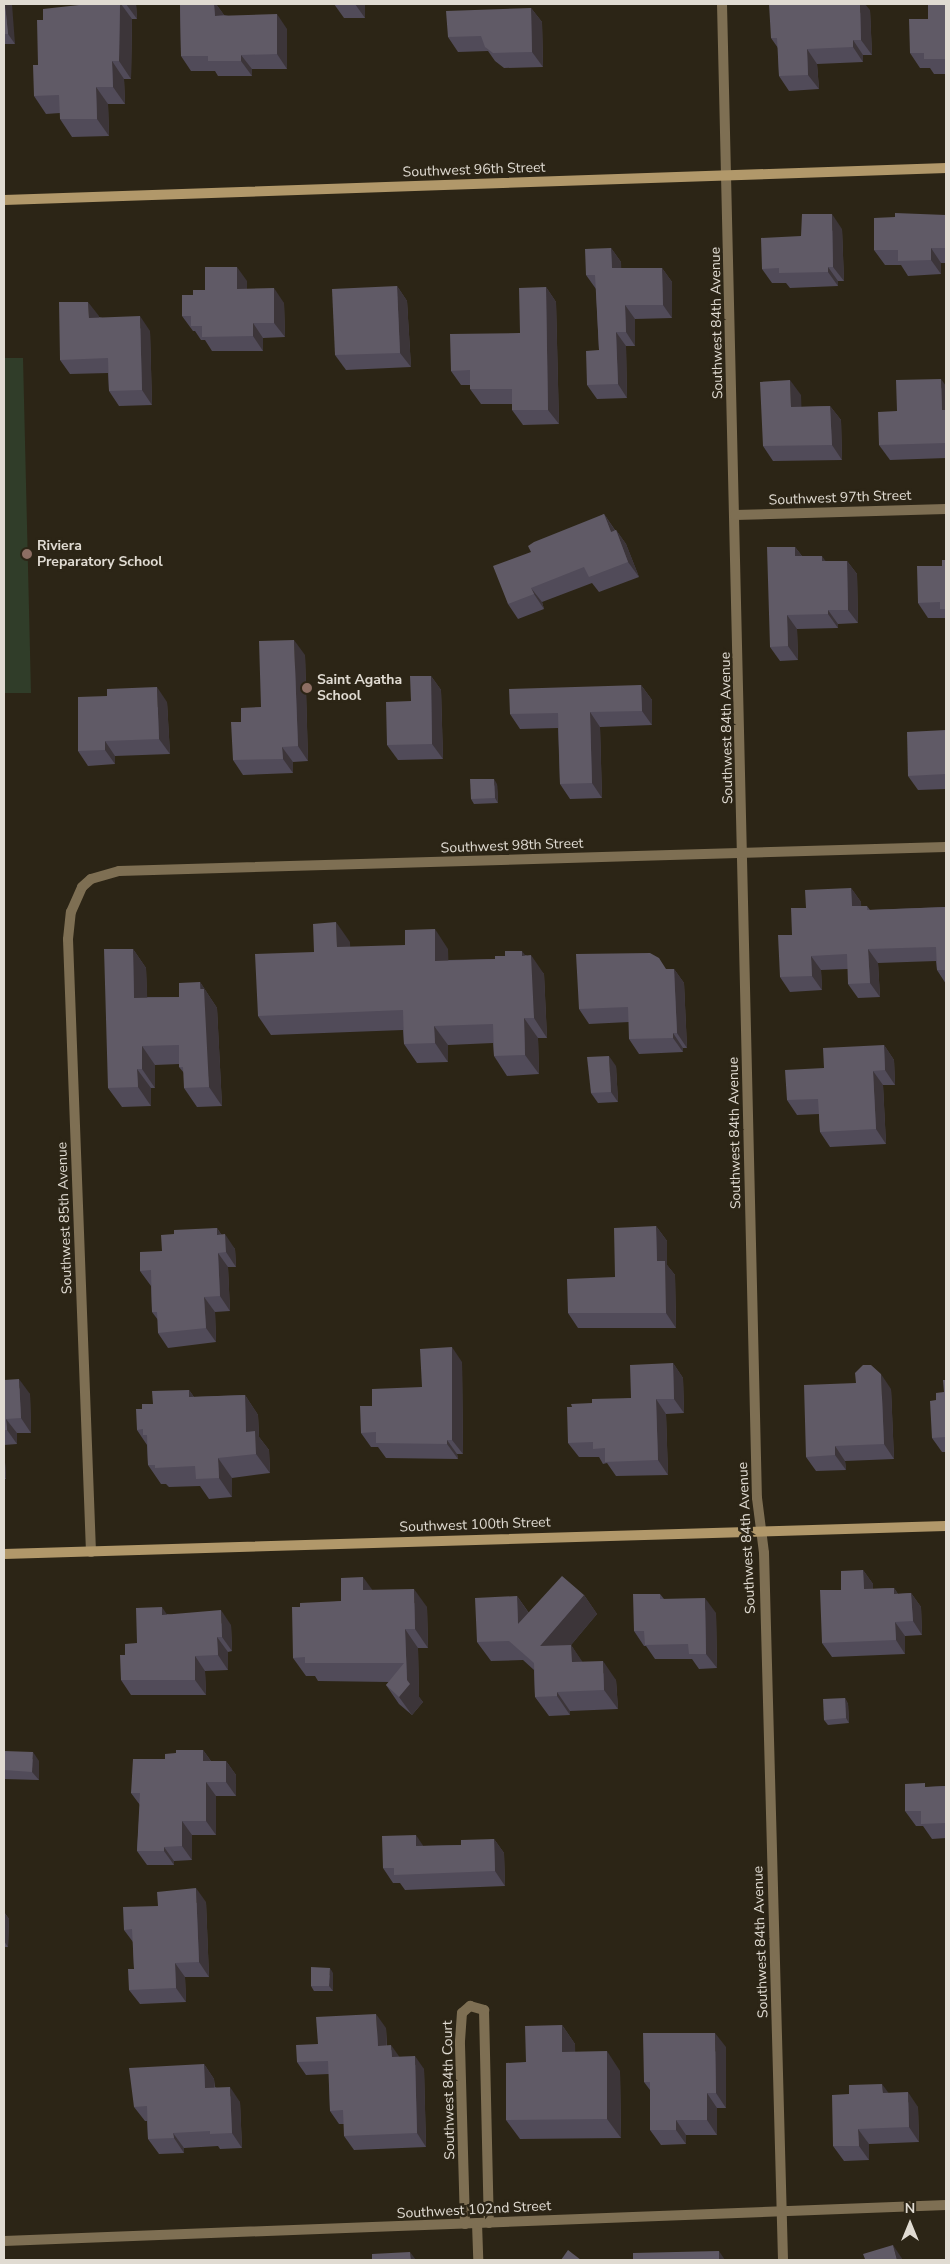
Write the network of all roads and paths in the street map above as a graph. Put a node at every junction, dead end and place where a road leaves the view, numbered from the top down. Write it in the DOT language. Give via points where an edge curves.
graph roads {
  1 [pos="722,4"];
  2 [pos="946,168"];
  3 [pos="727,175"];
  4 [pos="4,200"];
  5 [pos="946,509"];
  6 [pos="736,515"];
  7 [pos="946,847"];
  8 [pos="743,853"];
  9 [pos="82,887"];
  10 [pos="946,1526"];
  11 [pos="761,1530"];
  12 [pos="91,1552"];
  13 [pos="4,1554"];
  14 [pos="946,2205"];
  15 [pos="782,2210"];
  16 [pos="477,2223"];
  17 [pos="489,2223"];
  18 [pos="465,2224"];
  19 [pos="4,2241"];
  20 [pos="478,2260"];
  21 [pos="783,2260"];
  1 -- 3 [label="street, Southwest 84th Avenue"];
  2 -- 3 [label="street, Southwest 96th Street"];
  3 -- 4 [label="street, Southwest 96th Street"];
  3 -- 6 [label="street, Southwest 84th Avenue"];
  5 -- 6 [label="street, Southwest 97th Street"];
  6 -- 8 [label="street, Southwest 84th Avenue"];
  7 -- 8 [label="street, Southwest 98th Street"];
  8 -- 9 [label="street, Southwest 98th Street" via="119,871 91,879"];
  8 -- 11 [label="street, Southwest 84th Avenue" via="757,1498"];
  9 -- 12 [label="street, Southwest 85th Avenue" via="71,912 68,939"];
  10 -- 11 [label="street, Southwest 100th Street"];
  11 -- 12 [label="street, Southwest 100th Street"];
  11 -- 15 [label="street, Southwest 84th Avenue"];
  12 -- 13 [label="street, Southwest 100th Street"];
  14 -- 15 [label="street, Southwest 102nd Street"];
  15 -- 17 [label="street, Southwest 102nd Street"];
  15 -- 21 [label="street, Southwest 84th Avenue"];
  16 -- 17 [label="street, Southwest 102nd Street"];
  16 -- 18 [label="street, Southwest 102nd Street"];
  16 -- 20 [label="street"];
  17 -- 18 [label="street, Southwest 84th Court" via="484,2010 470,2006 462,2013 460,2041"];
  18 -- 19 [label="street, Southwest 102nd Street"];
}
